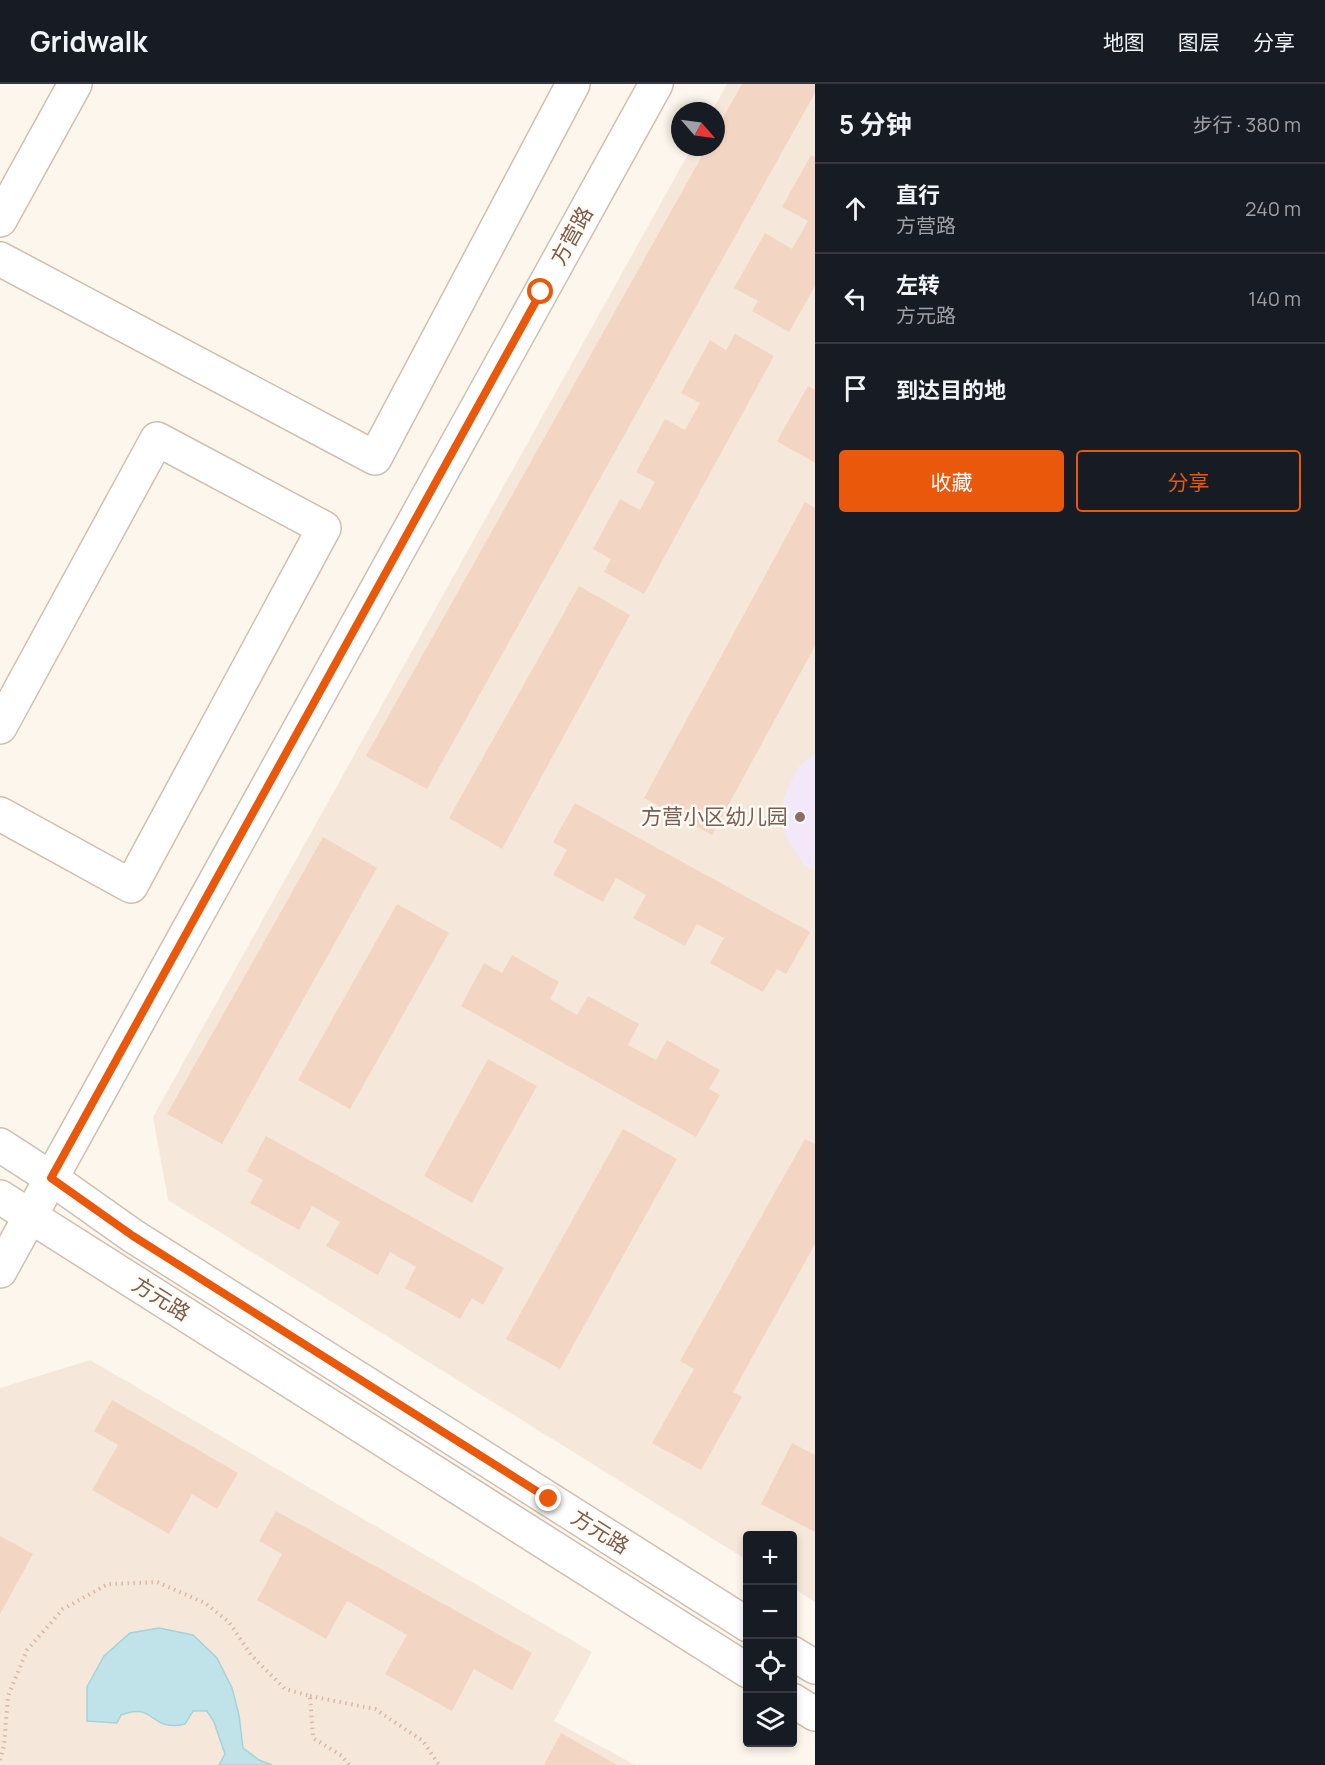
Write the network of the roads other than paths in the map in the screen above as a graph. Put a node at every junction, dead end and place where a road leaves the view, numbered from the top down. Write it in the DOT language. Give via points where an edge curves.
graph roads {
  1 [pos="75,84"];
  2 [pos="573,84"];
  3 [pos="656,84"];
  4 [pos="0,220"];
  5 [pos="0,259"];
  6 [pos="0,727"];
  7 [pos="0,814"];
  8 [pos="0,1145"];
  9 [pos="51,1178"];
  10 [pos="0,1197"];
  11 [pos="30,1216"];
  12 [pos="0,1271"];
  13 [pos="743,1622"];
  14 [pos="797,1656"];
  15 [pos="815,1667"];
  16 [pos="743,1668"];
  17 [pos="797,1703"];
  18 [pos="815,1714"];
  1 -- 4 [label="street"];
  2 -- 5 [label="street" via="375,458"];
  3 -- 9 [label="street, 方营路"];
  6 -- 7 [label="street" via="157,439 324,528 131,886"];
  8 -- 9 [label="street, 方元路"];
  9 -- 11 [label="street, 方营路"];
  9 -- 13 [label="street, 方元路" via="133,1236"];
  10 -- 11 [label="street, 方元路"];
  11 -- 12 [label="street, 方营路"];
  11 -- 16 [label="street, 方元路"];
  14 -- 15 [label="street"];
  17 -- 18 [label="street"];
}
